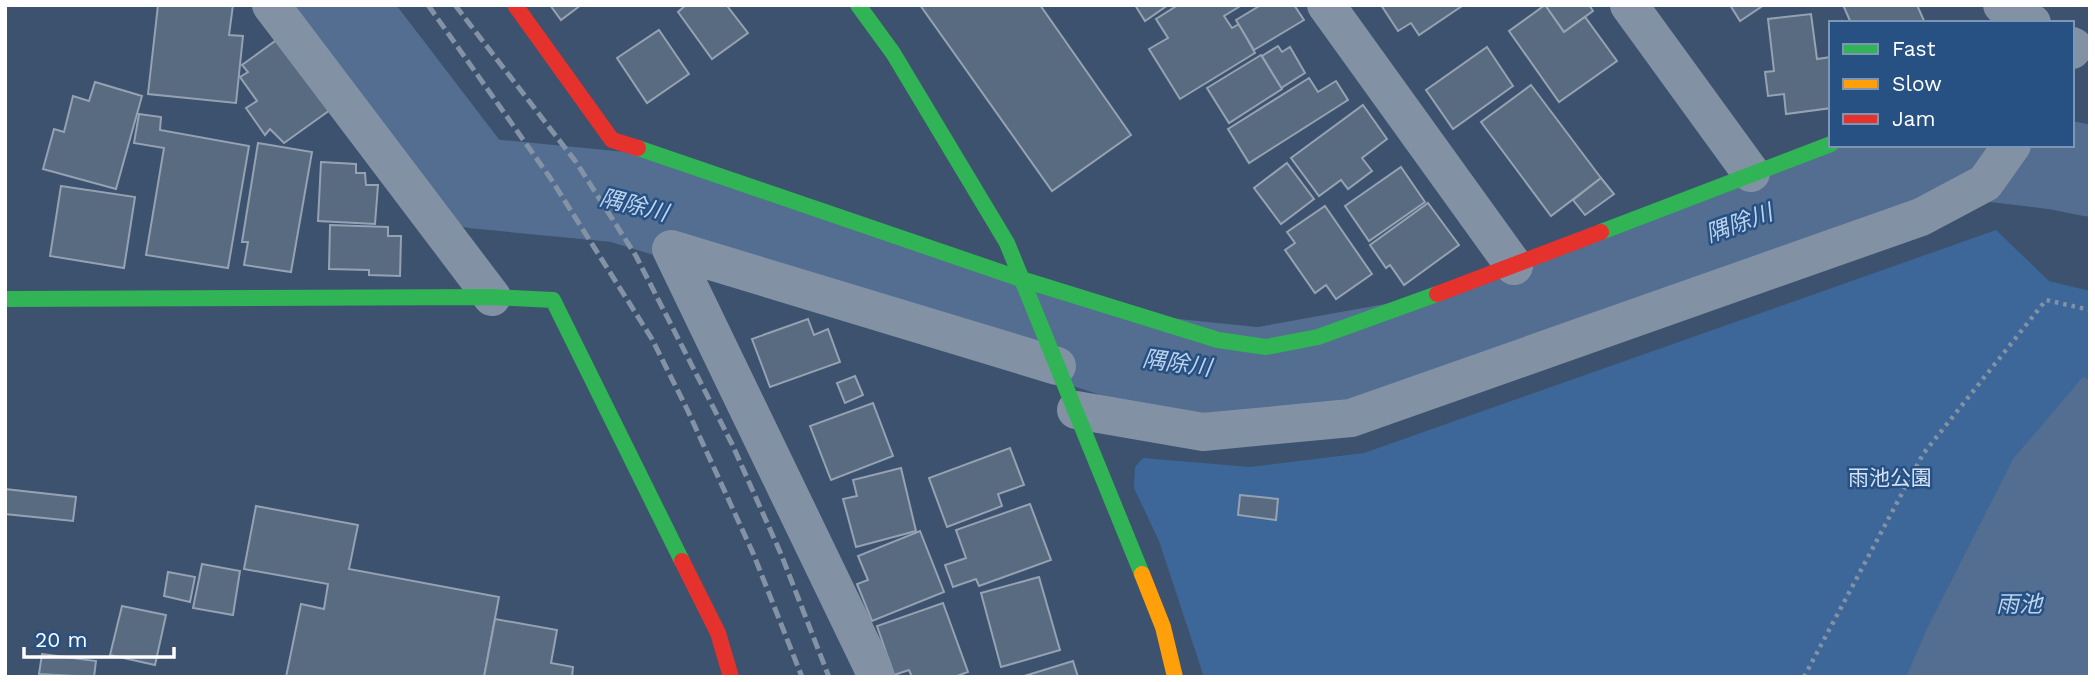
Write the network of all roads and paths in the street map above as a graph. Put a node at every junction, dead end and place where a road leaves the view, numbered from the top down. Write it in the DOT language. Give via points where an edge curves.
graph roads {
  1 [pos="271,5"];
  2 [pos="514,5"];
  3 [pos="858,5"];
  4 [pos="1326,5"];
  5 [pos="1629,5"];
  6 [pos="2002,5"];
  7 [pos="2029,21"];
  8 [pos="1829,145"];
  9 [pos="2011,147"];
  10 [pos="1751,173"];
  11 [pos="1514,266"];
  12 [pos="1021,279"];
  13 [pos="492,297"];
  14 [pos="5,299"];
  15 [pos="2090,310"];
  16 [pos="1053,356"];
  17 [pos="1076,410"];
  18 [pos="731,677"];
  19 [pos="876,677"];
  20 [pos="1175,677"];
  21 [pos="1804,677"];
  1 -- 13 [label="street"];
  2 -- 12 [label="street" via="612,140"];
  3 -- 12 [label="street" via="893,53 1000,231"];
  4 -- 11 [label="street"];
  5 -- 10 [label="street"];
  6 -- 7 [label="street"];
  8 -- 10 [label="street"];
  9 -- 17 [label="street" via="1984,183 1921,217 1351,418 1203,432"];
  10 -- 11 [label="street"];
  11 -- 12 [label="street" via="1318,337 1266,347 1218,340"];
  12 -- 16 [label="street"];
  13 -- 14 [label="street"];
  13 -- 18 [label="street" via="552,300 718,633"];
  15 -- 21 [label="path" via="2046,300 1923,454"];
  16 -- 17 [label="street"];
  16 -- 19 [label="street" via="671,249"];
  17 -- 20 [label="street" via="1163,627"];
}
